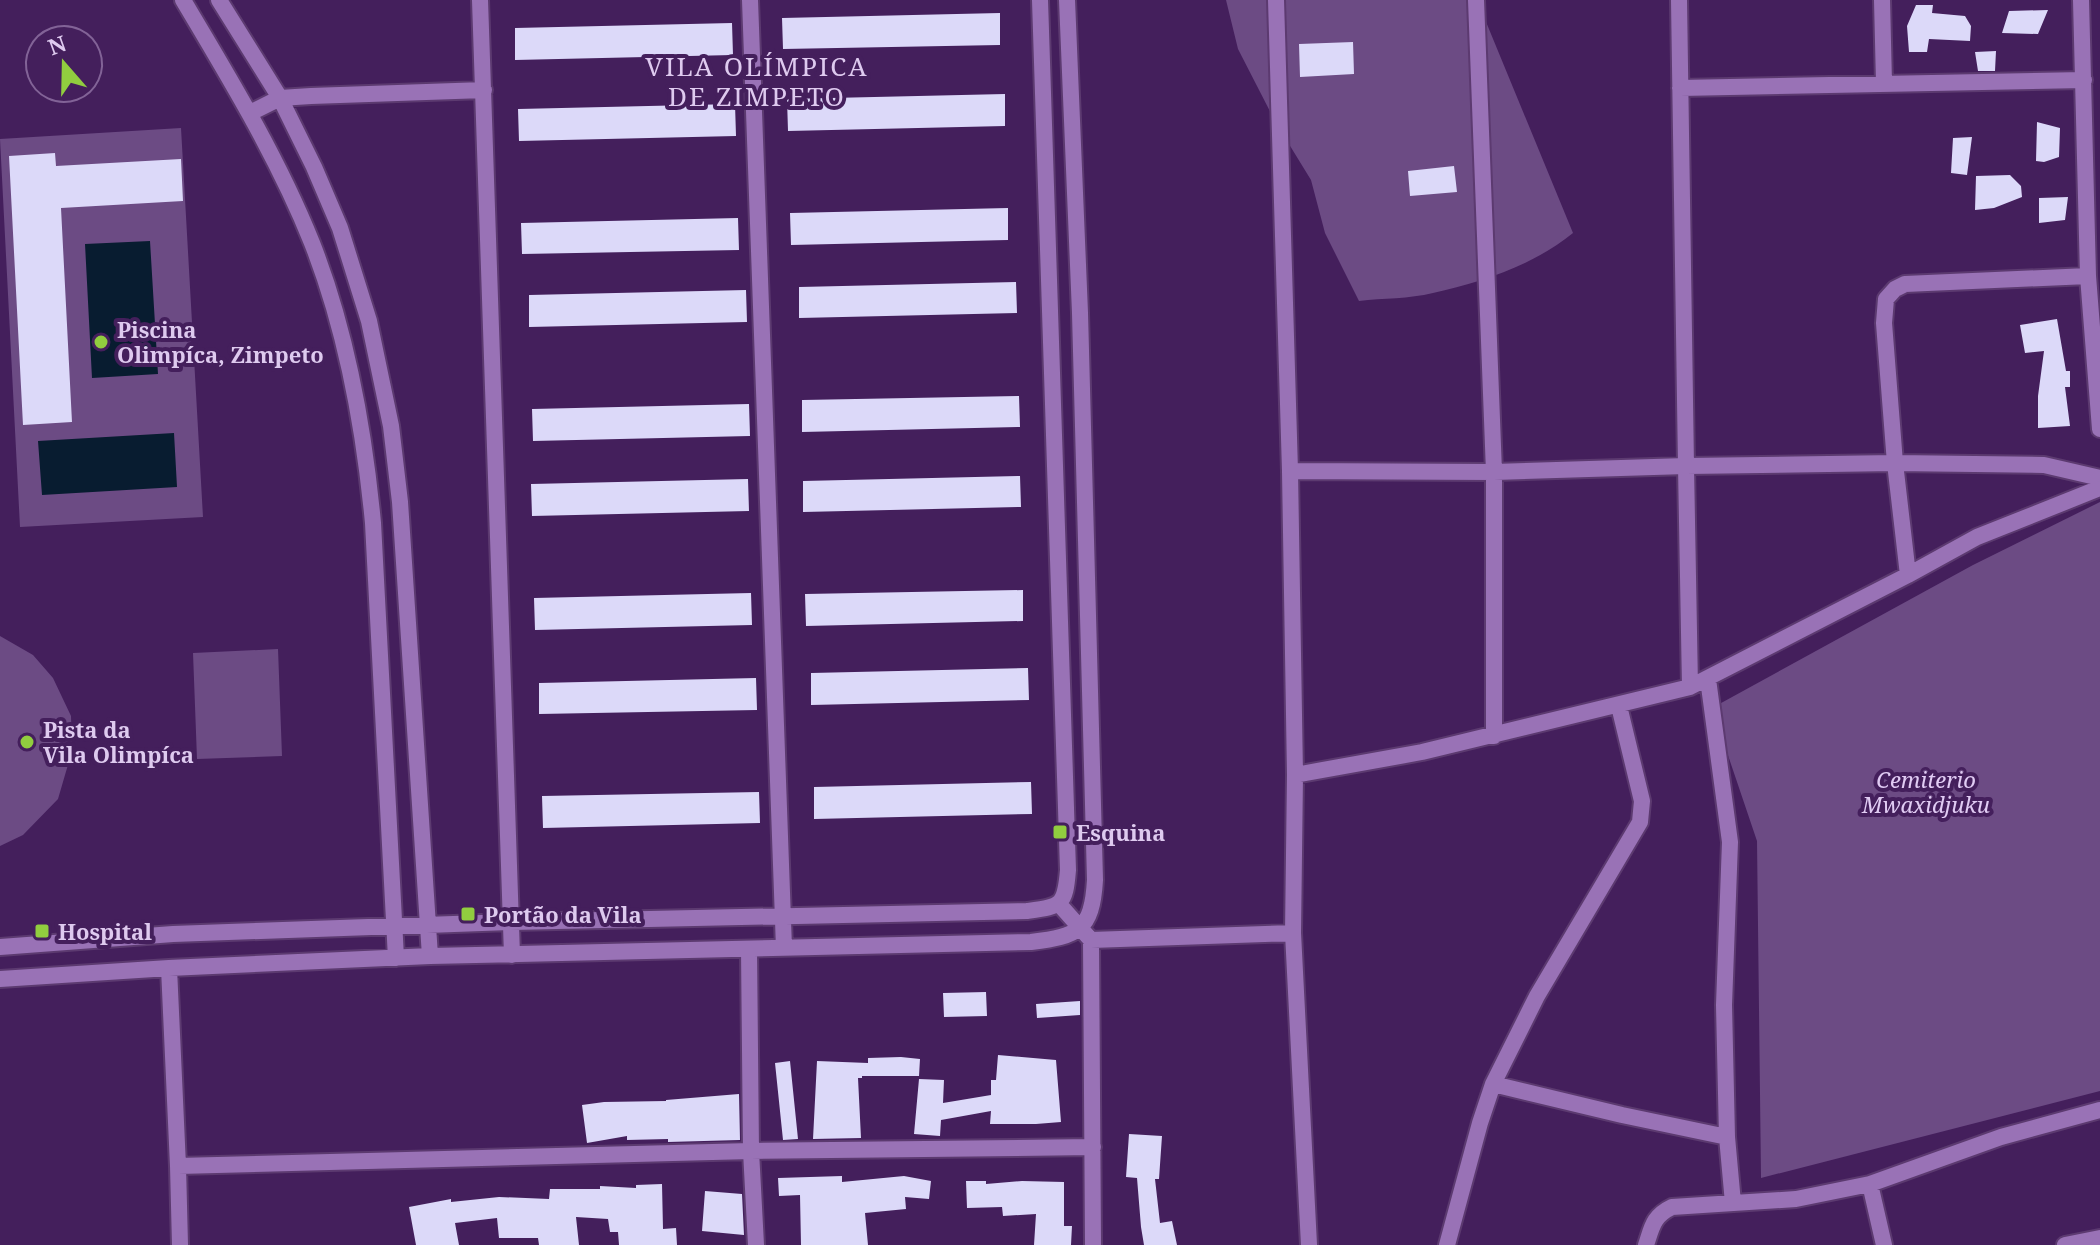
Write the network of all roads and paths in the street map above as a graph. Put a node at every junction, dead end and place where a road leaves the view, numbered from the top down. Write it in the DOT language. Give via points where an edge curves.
graph roads {
  1 [pos="183,0"];
  2 [pos="219,0"];
  3 [pos="480,0"];
  4 [pos="750,0"];
  5 [pos="1040,0"];
  6 [pos="1067,0"];
  7 [pos="1276,0"];
  8 [pos="1476,0"];
  9 [pos="1679,0"];
  10 [pos="1882,0"];
  11 [pos="2081,0"];
  12 [pos="2084,80"];
  13 [pos="1884,83"];
  14 [pos="1680,88"];
  15 [pos="484,90"];
  16 [pos="280,98"];
  17 [pos="250,113"];
  18 [pos="2088,276"];
  19 [pos="2100,429"];
  20 [pos="1895,463"];
  21 [pos="1686,466"];
  22 [pos="1290,471"];
  23 [pos="1494,472"];
  24 [pos="2100,478"];
  25 [pos="2100,488"];
  26 [pos="1908,575"];
  27 [pos="1708,679"];
  28 [pos="1690,687"];
  29 [pos="1619,706"];
  30 [pos="1494,736"];
  31 [pos="1295,775"];
  32 [pos="1059,904"];
  33 [pos="782,915"];
  34 [pos="511,922"];
  35 [pos="428,925"];
  36 [pos="394,927"];
  37 [pos="1293,933"];
  38 [pos="1086,934"];
  39 [pos="0,947"];
  40 [pos="784,948"];
  41 [pos="749,949"];
  42 [pos="512,955"];
  43 [pos="430,956"];
  44 [pos="396,958"];
  45 [pos="169,968"];
  46 [pos="0,979"];
  47 [pos="1493,1084"];
  48 [pos="2100,1110"];
  49 [pos="1727,1137"];
  50 [pos="1093,1147"];
  51 [pos="751,1151"];
  52 [pos="178,1166"];
  53 [pos="1870,1184"];
  54 [pos="1733,1203"];
  55 [pos="2100,1238"];
  56 [pos="180,1245"];
  57 [pos="756,1245"];
  58 [pos="1093,1245"];
  59 [pos="1309,1245"];
  60 [pos="1447,1245"];
  61 [pos="1646,1245"];
  62 [pos="1884,1245"];
  63 [pos="2065,1245"];
  1 -- 17 [label="street"];
  2 -- 16 [label="street"];
  3 -- 15 [label="street"];
  4 -- 33 [label="street"];
  5 -- 32 [label="street" via="1068,870"];
  6 -- 38 [label="street" via="1094,865"];
  7 -- 22 [label="street"];
  8 -- 23 [label="street"];
  9 -- 14 [label="street"];
  10 -- 13 [label="street"];
  11 -- 12 [label="street"];
  12 -- 13 [label="street"];
  12 -- 18 [label="street"];
  13 -- 14 [label="street"];
  14 -- 21 [label="street"];
  15 -- 16 [label="street"];
  15 -- 34 [label="street"];
  16 -- 17 [label="street"];
  16 -- 35 [label="street" via="340,228 369,321 391,426"];
  17 -- 36 [label="street" via="312,243 335,312 366,453"];
  18 -- 19 [label="street"];
  18 -- 20 [label="street" via="1905,284 1895,289 1886,299 1884,323"];
  20 -- 21 [label="street"];
  20 -- 24 [label="street" via="2044,465"];
  20 -- 26 [label="street"];
  21 -- 23 [label="street"];
  21 -- 28 [label="street"];
  22 -- 23 [label="street"];
  22 -- 31 [label="street"];
  23 -- 30 [label="street"];
  25 -- 26 [label="street" via="1977,537"];
  26 -- 27 [label="street"];
  27 -- 28 [label="street"];
  27 -- 49 [label="street" via="1730,842 1724,1005"];
  28 -- 29 [label="street"];
  29 -- 30 [label="street"];
  29 -- 47 [label="street" via="1642,801 1640,822 1537,996"];
  30 -- 31 [label="street"];
  31 -- 37 [label="street"];
  32 -- 33 [label="street" via="1027,911"];
  32 -- 38 [label="street"];
  33 -- 34 [label="street"];
  33 -- 40 [label="street"];
  34 -- 35 [label="street"];
  34 -- 42 [label="street"];
  35 -- 36 [label="street"];
  35 -- 43 [label="street"];
  36 -- 39 [label="street" via="173,934"];
  36 -- 44 [label="street"];
  37 -- 38 [label="street"];
  37 -- 59 [label="street"];
  38 -- 40 [label="street" via="1031,942"];
  38 -- 50 [label="street"];
  40 -- 41 [label="street"];
  41 -- 42 [label="street"];
  41 -- 51 [label="street"];
  42 -- 43 [label="street"];
  43 -- 44 [label="street"];
  44 -- 45 [label="street"];
  45 -- 46 [label="street"];
  45 -- 52 [label="street"];
  47 -- 49 [label="street"];
  47 -- 60 [label="street"];
  48 -- 53 [label="street" via="2001,1137"];
  49 -- 54 [label="street"];
  50 -- 51 [label="street"];
  50 -- 58 [label="street"];
  51 -- 52 [label="street"];
  51 -- 57 [label="street"];
  52 -- 56 [label="street"];
  53 -- 54 [label="street" via="1796,1199"];
  53 -- 62 [label="street"];
  54 -- 61 [label="street" via="1661,1212"];
  55 -- 63 [label="street"];
}
